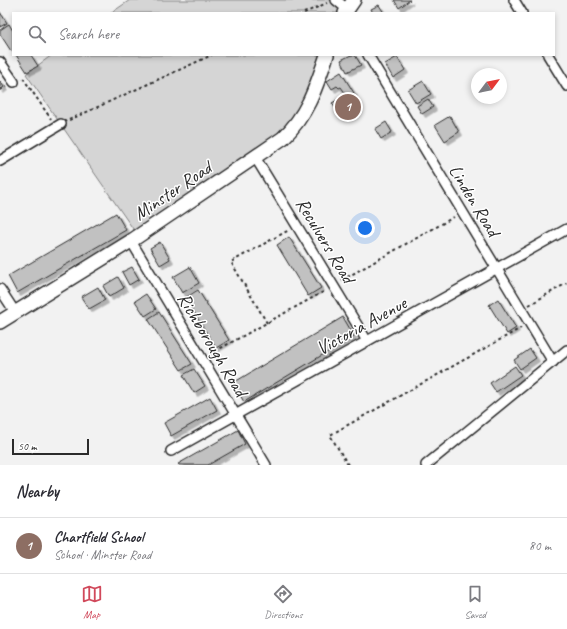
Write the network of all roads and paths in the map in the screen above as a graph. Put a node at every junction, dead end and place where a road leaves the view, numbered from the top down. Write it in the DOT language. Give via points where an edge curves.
graph roads {
  1 [pos="336,0"];
  2 [pos="514,0"];
  3 [pos="327,3"];
  4 [pos="349,7"];
  5 [pos="306,12"];
  6 [pos="521,12"];
  7 [pos="210,56"];
  8 [pos="327,56"];
  9 [pos="369,56"];
  10 [pos="549,56"];
  11 [pos="0,62"];
  12 [pos="14,82"];
  13 [pos="567,86"];
  14 [pos="0,90"];
  15 [pos="58,126"];
  16 [pos="255,157"];
  17 [pos="0,161"];
  18 [pos="462,212"];
  19 [pos="297,226"];
  20 [pos="567,229"];
  21 [pos="131,241"];
  22 [pos="496,268"];
  23 [pos="567,284"];
  24 [pos="334,286"];
  25 [pos="0,289"];
  26 [pos="521,310"];
  27 [pos="15,312"];
  28 [pos="0,322"];
  29 [pos="267,323"];
  30 [pos="529,323"];
  31 [pos="367,341"];
  32 [pos="567,350"];
  33 [pos="202,359"];
  34 [pos="553,362"];
  35 [pos="236,414"];
  36 [pos="171,451"];
  37 [pos="266,465"];
  38 [pos="348,465"];
  39 [pos="426,465"];
  1 -- 4 [label="street"];
  2 -- 6 [label="street"];
  3 -- 5 [label="path"];
  7 -- 15 [label="path"];
  8 -- 16 [label="street, Minster Road" via="310,100 294,128"];
  9 -- 18 [label="street, Linden Road"];
  10 -- 13 [label="street"];
  11 -- 12 [label="street"];
  12 -- 14 [label="path"];
  12 -- 15 [label="path" via="22,77"];
  15 -- 17 [label="street"];
  16 -- 19 [label="street, Reculvers Road"];
  16 -- 21 [label="street, Minster Road"];
  18 -- 22 [label="street, Linden Road"];
  18 -- 24 [label="path"];
  19 -- 24 [label="street, Reculvers Road"];
  19 -- 29 [label="path" via="232,262"];
  20 -- 22 [label="street, Victoria Avenue"];
  21 -- 27 [label="street, Minster Road"];
  21 -- 33 [label="street, Richborough Road"];
  22 -- 26 [label="street, Linden Road"];
  22 -- 31 [label="street, Victoria Avenue"];
  23 -- 26 [label="path"];
  24 -- 29 [label="path"];
  24 -- 31 [label="street, Reculvers Road"];
  25 -- 27 [label="street"];
  26 -- 30 [label="street, Linden Road"];
  27 -- 28 [label="street, Minster Road"];
  29 -- 33 [label="path"];
  30 -- 34 [label="street, Linden Road"];
  30 -- 38 [label="path" via="330,435"];
  31 -- 35 [label="street, Victoria Avenue"];
  32 -- 34 [label="street"];
  33 -- 35 [label="street, Richborough Road"];
  34 -- 39 [label="street"];
  35 -- 36 [label="street, Victoria Avenue"];
  35 -- 37 [label="street, Richborough Road"];
}
